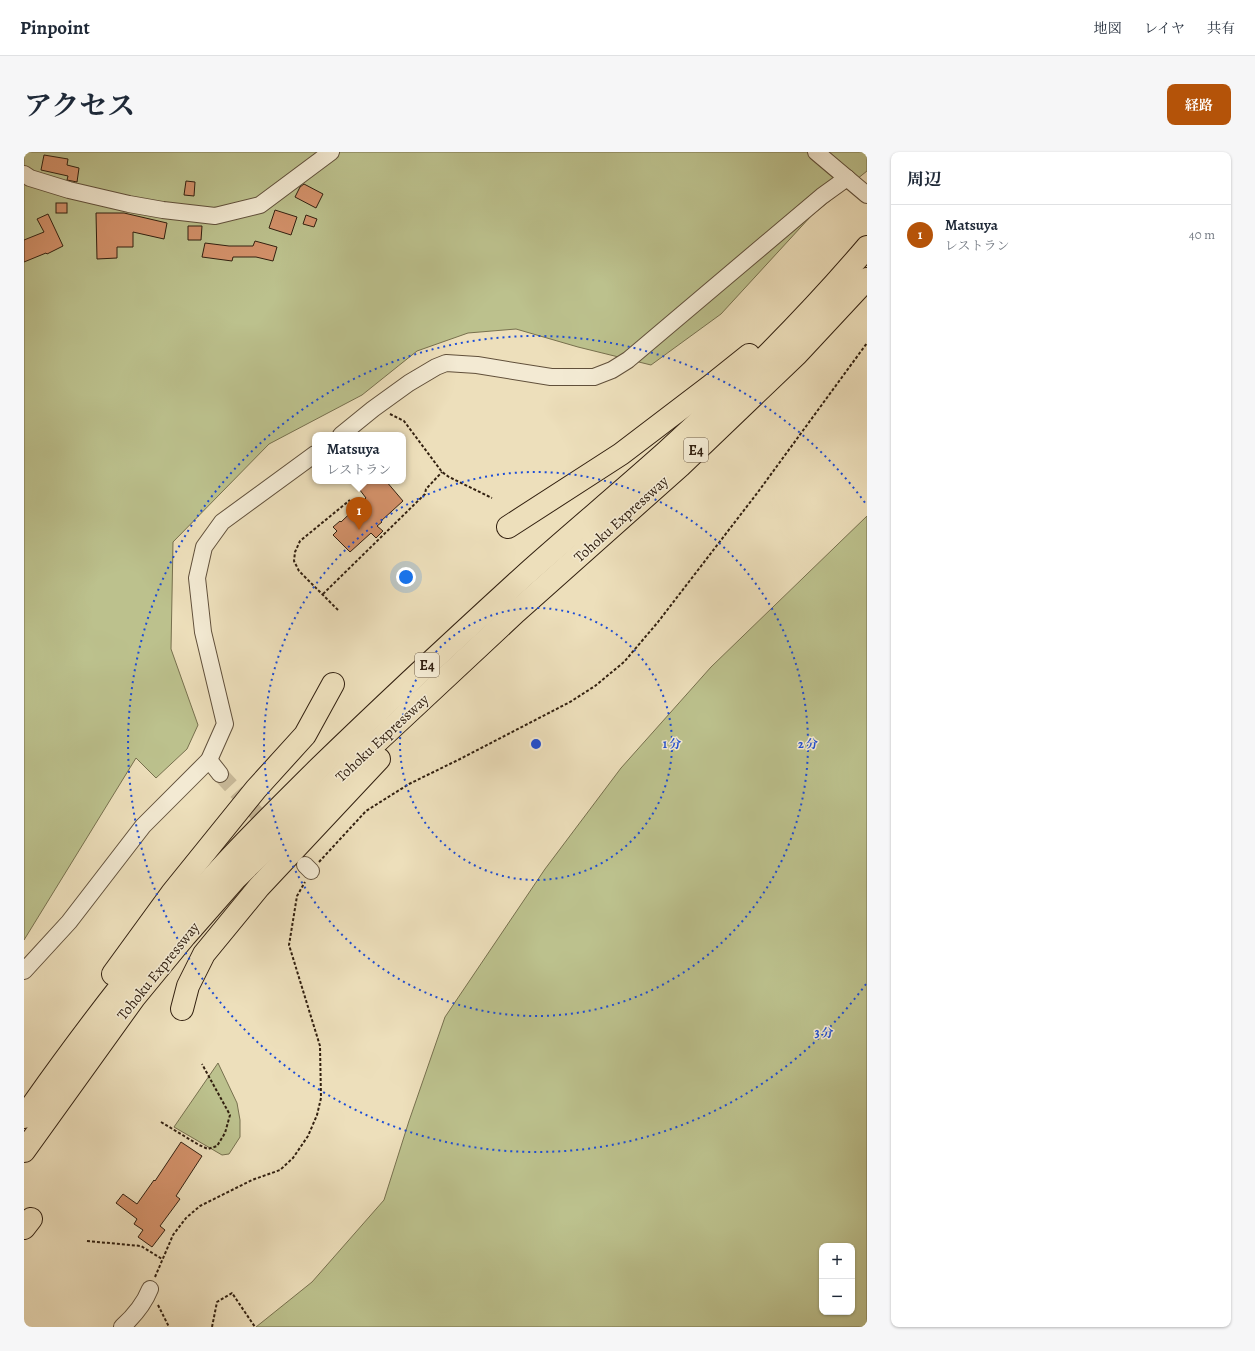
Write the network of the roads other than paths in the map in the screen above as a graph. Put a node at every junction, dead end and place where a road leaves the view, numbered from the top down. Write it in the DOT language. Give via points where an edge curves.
graph roads {
  1 [pos="332,152"];
  2 [pos="816,152"];
  3 [pos="24,174"];
  4 [pos="851,181"];
  5 [pos="867,195"];
  6 [pos="867,247"];
  7 [pos="867,279"];
  8 [pos="833,287"];
  9 [pos="345,432"];
  10 [pos="312,456"];
  11 [pos="508,527"];
  12 [pos="516,612"];
  13 [pos="333,684"];
  14 [pos="209,760"];
  15 [pos="220,774"];
  16 [pos="24,971"];
  17 [pos="182,1009"];
  18 [pos="24,1114"];
  19 [pos="24,1117"];
  20 [pos="24,1151"];
  21 [pos="150,1289"];
  22 [pos="122,1327"];
  1 -- 3 [label="street" via="260,205 215,216 129,204 69,190"];
  2 -- 4 [label="street"];
  4 -- 5 [label="street"];
  4 -- 9 [label="street" via="822,196 628,360 612,370 594,378 551,378 477,365 446,364 409,383"];
  6 -- 8 [label="highway, Tohoku Expressway / E4"];
  7 -- 12 [label="highway, Tohoku Expressway / E4" via="797,354 680,466"];
  8 -- 11 [label="highway" via="709,388 621,454"];
  8 -- 19 [label="highway, Tohoku Expressway / E4" via="714,407 452,642 273,814 166,930 73,1047"];
  10 -- 14 [label="street" via="222,522 204,547 197,578 202,625 225,724"];
  12 -- 17 [label="highway" via="259,887 204,954 188,986"];
  12 -- 20 [label="highway, Tohoku Expressway / E4" via="236,878 134,998"];
  13 -- 18 [label="highway" via="305,735 256,789 177,887 118,966"];
  14 -- 15 [label="street"];
  14 -- 16 [label="street" via="143,826 69,922"];
  21 -- 22 [label="street" via="145,1301"];
}
